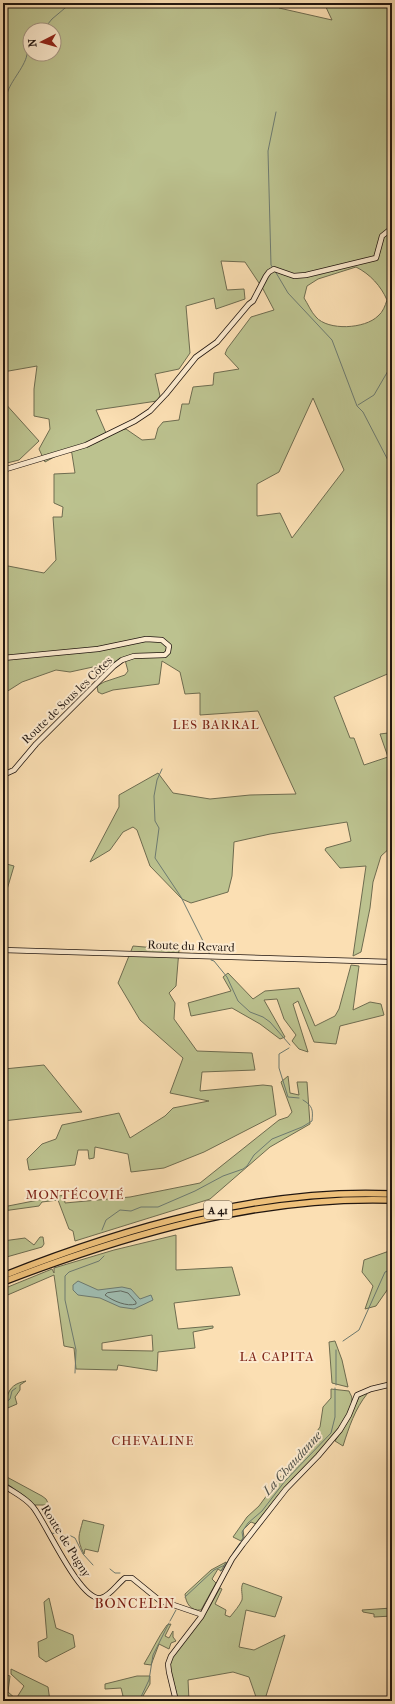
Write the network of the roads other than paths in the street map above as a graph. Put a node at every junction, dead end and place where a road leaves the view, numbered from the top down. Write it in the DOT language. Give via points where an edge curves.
graph roads {
  1 [pos="392,228"];
  2 [pos="3,470"];
  3 [pos="3,658"];
  4 [pos="3,775"];
  5 [pos="3,950"];
  6 [pos="392,963"];
  7 [pos="392,1194"];
  8 [pos="392,1200"];
  9 [pos="3,1276"];
  10 [pos="3,1282"];
  11 [pos="392,1384"];
  12 [pos="3,1485"];
  13 [pos="198,1615"];
  14 [pos="176,1701"];
  1 -- 2 [label="street" via="382,236 376,258 306,275 294,276 274,269 269,272 253,301 217,342 196,357 150,411 135,421 86,445"];
  3 -- 4 [label="street, Route de Sous les Côtes" via="98,649 146,639 162,640 169,646 165,655 134,656 114,666 36,744 14,770"];
  5 -- 6 [label="street, Route du Revard"];
  7 -- 9 [label="highway, A 41" via="304,1197 202,1214 113,1236"];
  8 -- 10 [label="highway, A 41" via="306,1203 199,1221 100,1247"];
  11 -- 13 [label="street" via="357,1395 340,1430 286,1489 234,1556 205,1610"];
  12 -- 13 [label="street, Route de Pugny" via="34,1508 57,1550 80,1583 92,1595 97,1598 103,1597 128,1577 158,1600"];
  13 -- 14 [label="street" via="196,1623 169,1662"];
}
